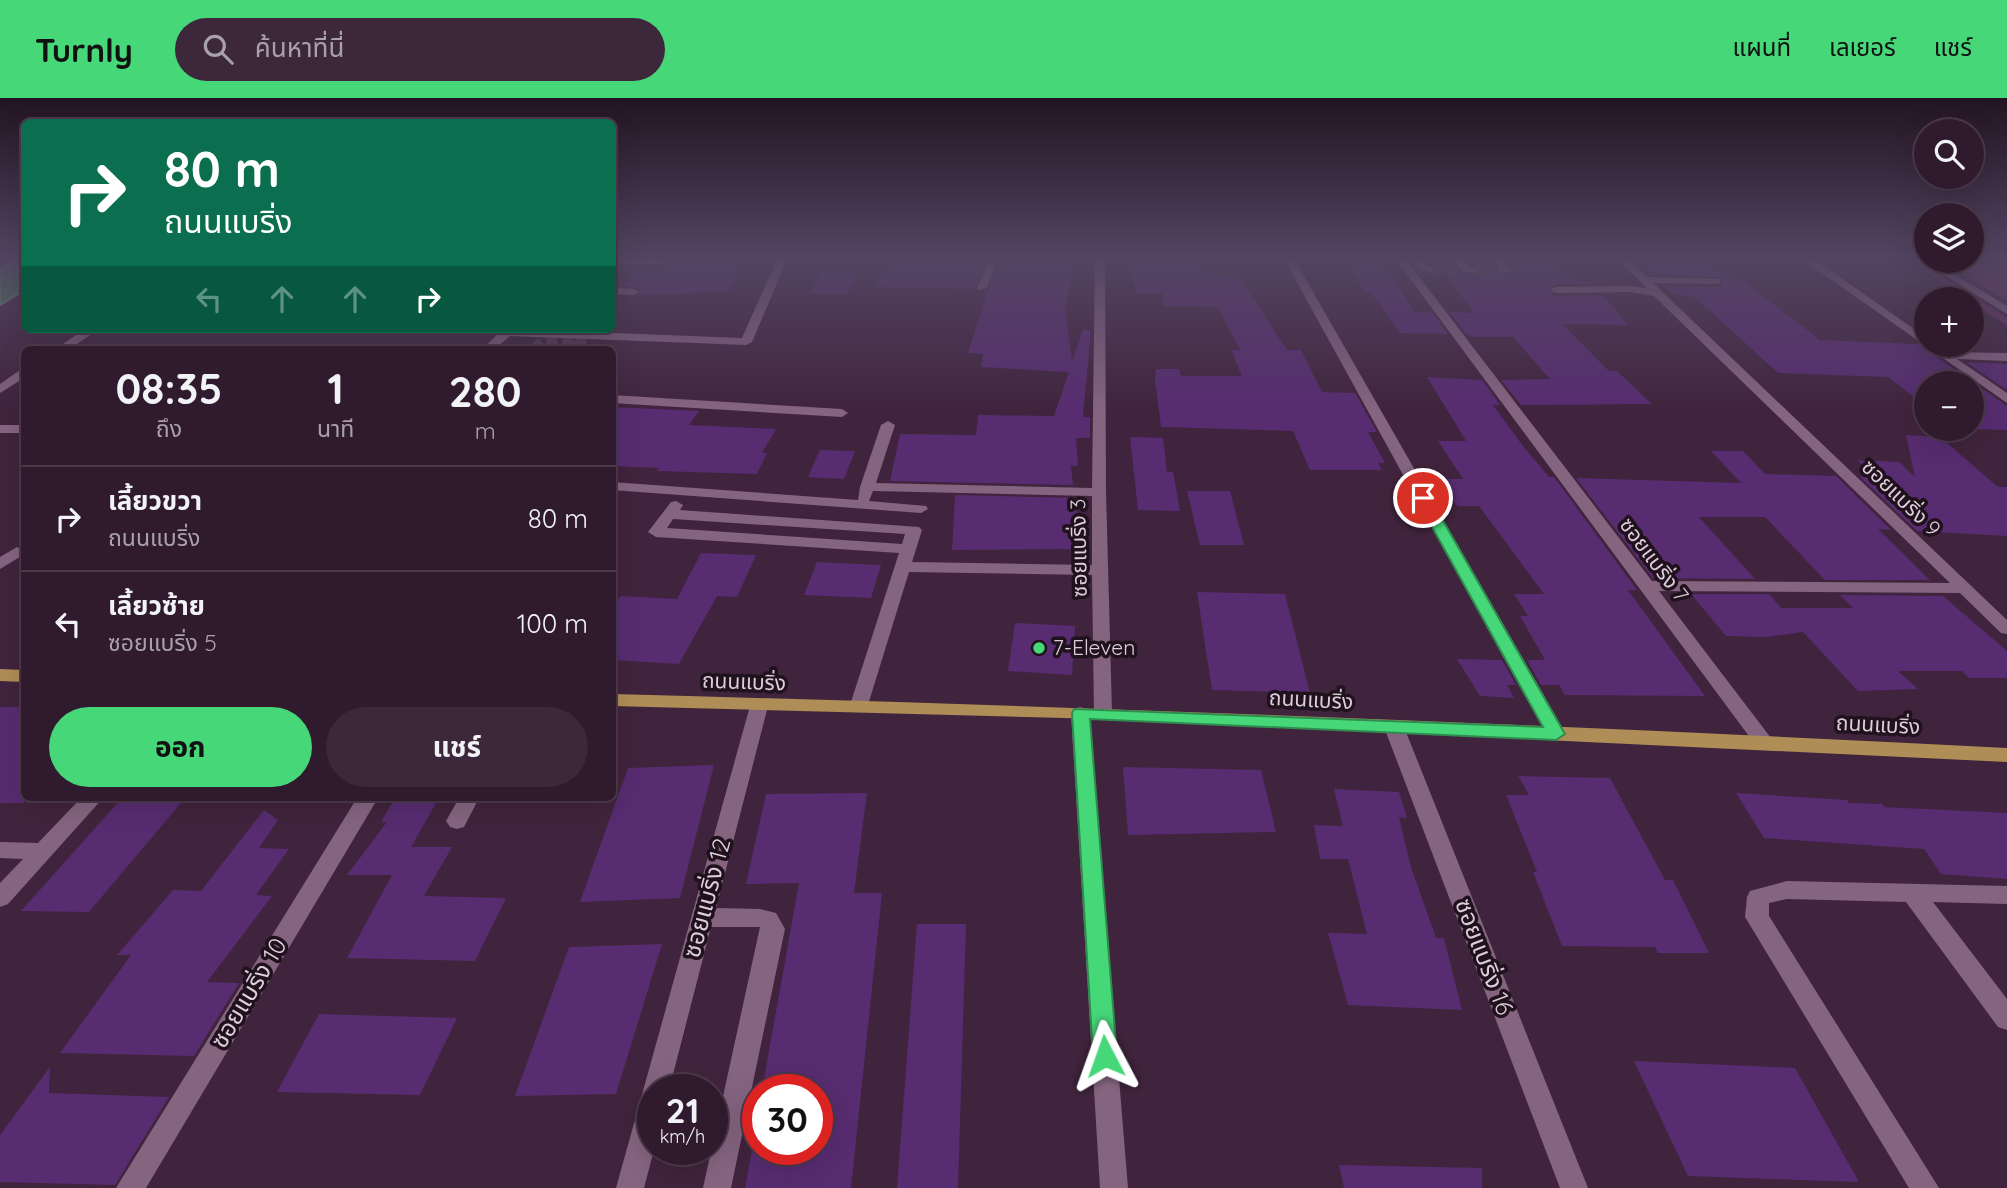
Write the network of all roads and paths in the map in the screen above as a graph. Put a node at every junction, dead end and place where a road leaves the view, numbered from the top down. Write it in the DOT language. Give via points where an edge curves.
graph roads {
  1 [pos="761,308"];
  2 [pos="1100,308"];
  3 [pos="1317,308"];
  4 [pos="1437,308"];
  5 [pos="1672,308"];
  6 [pos="1876,308"];
  7 [pos="87,333"];
  8 [pos="506,333"];
  9 [pos="1914,334"];
  10 [pos="66,346"];
  11 [pos="491,346"];
  12 [pos="1984,356"];
  13 [pos="1946,357"];
  14 [pos="2007,357"];
  15 [pos="21,375"];
  16 [pos="0,389"];
  17 [pos="2006,398"];
  18 [pos="616,400"];
  19 [pos="842,413"];
  20 [pos="888,425"];
  21 [pos="0,429"];
  22 [pos="21,429"];
  23 [pos="616,486"];
  24 [pos="867,487"];
  25 [pos="686,491"];
  26 [pos="1099,492"];
  27 [pos="862,504"];
  28 [pos="921,509"];
  29 [pos="669,514"];
  30 [pos="908,549"];
  31 [pos="17,552"];
  32 [pos="0,564"];
  33 [pos="904,567"];
  34 [pos="1100,570"];
  35 [pos="1647,586"];
  36 [pos="1964,588"];
  37 [pos="2007,629"];
  38 [pos="0,675"];
  39 [pos="21,676"];
  40 [pos="616,700"];
  41 [pos="759,706"];
  42 [pos="858,708"];
  43 [pos="1092,713"];
  44 [pos="1394,727"];
  45 [pos="1556,734"];
  46 [pos="1764,742"];
  47 [pos="2007,755"];
  48 [pos="90,801"];
  49 [pos="366,801"];
  50 [pos="467,801"];
  51 [pos="457,821"];
  52 [pos="0,850"];
  53 [pos="44,852"];
  54 [pos="1912,892"];
  55 [pos="2007,895"];
  56 [pos="0,898"];
  57 [pos="702,917"];
  58 [pos="2007,1019"];
  59 [pos="660,1074"];
  60 [pos="637,1162"];
  61 [pos="130,1188"];
  62 [pos="630,1188"];
  63 [pos="717,1188"];
  64 [pos="1114,1188"];
  65 [pos="1574,1188"];
  66 [pos="1925,1188"];
  1 -- 8 [label="street" via="746,342"];
  2 -- 26 [label="street, ซอยแบริ่ง 3"];
  3 -- 45 [label="street"];
  4 -- 35 [label="street, ซอยแบริ่ง 7"];
  5 -- 36 [label="street, ซอยแบริ่ง 9"];
  6 -- 9 [label="street"];
  7 -- 10 [label="street"];
  8 -- 11 [label="street"];
  12 -- 14 [label="street"];
  13 -- 17 [label="street"];
  15 -- 16 [label="street"];
  18 -- 19 [label="street"];
  20 -- 24 [label="street"];
  21 -- 22 [label="street"];
  23 -- 25 [label="street"];
  24 -- 26 [label="street"];
  24 -- 27 [label="street"];
  25 -- 27 [label="street"];
  25 -- 29 [label="street"];
  26 -- 34 [label="street, ซอยแบริ่ง 3"];
  27 -- 28 [label="street"];
  29 -- 30 [label="street" via="915,530"];
  29 -- 30 [label="street" via="656,532"];
  30 -- 33 [label="street"];
  31 -- 32 [label="street"];
  33 -- 34 [label="street"];
  33 -- 42 [label="street"];
  34 -- 43 [label="street, ซอยแบริ่ง 3"];
  35 -- 36 [label="street"];
  35 -- 46 [label="street, ซอยแบริ่ง 7"];
  36 -- 37 [label="street, ซอยแบริ่ง 9"];
  38 -- 39 [label="main road"];
  40 -- 41 [label="main road, ถนนแบริ่ง"];
  41 -- 42 [label="main road, ถนนแบริ่ง"];
  41 -- 57 [label="street, ซอยแบริ่ง 12"];
  42 -- 43 [label="main road, ถนนแบริ่ง"];
  43 -- 44 [label="main road, ถนนแบริ่ง"];
  43 -- 64 [label="street, ซอยแบริ่ง 3"];
  44 -- 45 [label="main road, ถนนแบริ่ง"];
  44 -- 65 [label="street, ซอยแบริ่ง 16"];
  45 -- 46 [label="main road, ถนนแบริ่ง"];
  46 -- 47 [label="main road, ถนนแบริ่ง"];
  48 -- 53 [label="street"];
  49 -- 61 [label="street, ซอยแบริ่ง 10"];
  50 -- 51 [label="street"];
  52 -- 53 [label="street"];
  53 -- 56 [label="street"];
  54 -- 55 [label="street"];
  54 -- 58 [label="street"];
  54 -- 66 [label="street" via="1787,890 1758,897 1757,917"];
  57 -- 59 [label="street, ซอยแบริ่ง 12"];
  57 -- 63 [label="street" via="760,918 768,920 773,929"];
  60 -- 62 [label="street"];
}
